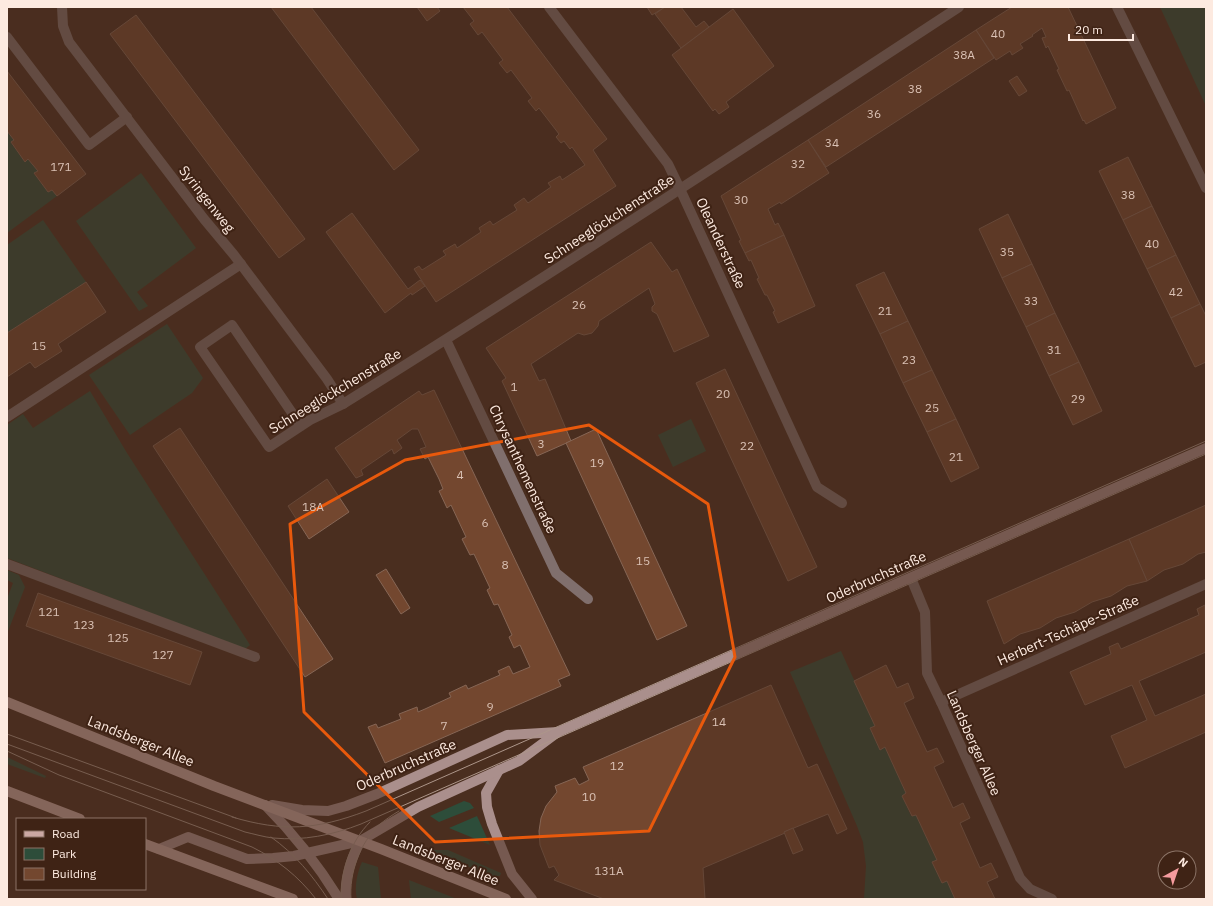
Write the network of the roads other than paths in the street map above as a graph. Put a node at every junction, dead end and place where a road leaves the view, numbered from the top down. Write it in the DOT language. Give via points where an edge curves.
graph roads {
  1 [pos="62,7"];
  2 [pos="548,7"];
  3 [pos="959,7"];
  4 [pos="1117,7"];
  5 [pos="7,37"];
  6 [pos="127,117"];
  7 [pos="1206,188"];
  8 [pos="680,189"];
  9 [pos="241,264"];
  10 [pos="446,340"];
  11 [pos="343,404"];
  12 [pos="7,417"];
  13 [pos="301,426"];
  14 [pos="1206,448"];
  15 [pos="842,502"];
  16 [pos="7,564"];
  17 [pos="910,578"];
  18 [pos="1206,584"];
  19 [pos="588,599"];
  20 [pos="255,657"];
  21 [pos="7,702"];
  22 [pos="941,702"];
  23 [pos="558,732"];
  24 [pos="499,770"];
  25 [pos="7,791"];
  26 [pos="264,804"];
  27 [pos="77,818"];
  28 [pos="360,842"];
  29 [pos="146,844"];
  30 [pos="159,849"];
  31 [pos="307,853"];
  32 [pos="293,899"];
  33 [pos="339,899"];
  34 [pos="346,899"];
  35 [pos="506,899"];
  36 [pos="532,899"];
  37 [pos="1052,899"];
  1 -- 6 [label="street, Syringenweg" via="63,26 69,42"];
  2 -- 8 [label="street, Oleanderstraße" via="668,164"];
  3 -- 8 [label="street, Schneeglöckchenstraße"];
  4 -- 7 [label="street"];
  5 -- 6 [label="street" via="89,145"];
  6 -- 9 [label="street, Syringenweg"];
  8 -- 10 [label="street, Schneeglöckchenstraße"];
  8 -- 15 [label="street, Oleanderstraße" via="817,487"];
  9 -- 11 [label="street, Syringenweg"];
  9 -- 12 [label="street"];
  10 -- 11 [label="street, Schneeglöckchenstraße"];
  10 -- 19 [label="street, Chrysanthemenstraße" via="556,573"];
  11 -- 13 [label="street, Schneeglöckchenstraße"];
  13 -- 13 [label="street, Schneeglöckchenstraße" via="232,325 200,347 269,447"];
  14 -- 17 [label="street, Oderbruchstraße"];
  16 -- 20 [label="street"];
  17 -- 22 [label="street, Landsberger Allee" via="925,612 927,673"];
  17 -- 23 [label="street, Oderbruchstraße"];
  18 -- 22 [label="street, Herbert-Tschäpe-Straße"];
  21 -- 26 [label="main road, Landsberger Allee"];
  22 -- 37 [label="street, Landsberger Allee" via="1020,878 1030,888"];
  23 -- 24 [label="street, Oderbruchstraße" via="519,762"];
  23 -- 26 [label="street, Oderbruchstraße" via="507,735 377,794 328,811"];
  24 -- 28 [label="street, Oderbruchstraße" via="418,807"];
  24 -- 36 [label="street" via="486,793 487,807 512,874"];
  25 -- 27 [label="main road"];
  26 -- 28 [label="main road, Landsberger Allee"];
  26 -- 31 [label="street, Landsberger Allee"];
  28 -- 31 [label="street, Oderbruchstraße"];
  28 -- 34 [label="street" via="349,870"];
  28 -- 35 [label="main road, Landsberger Allee"];
  29 -- 30 [label="main road"];
  30 -- 31 [label="street, Oderbruchstraße" via="188,837 247,859"];
  30 -- 32 [label="main road"];
  31 -- 33 [label="street, Landsberger Allee"];
}
